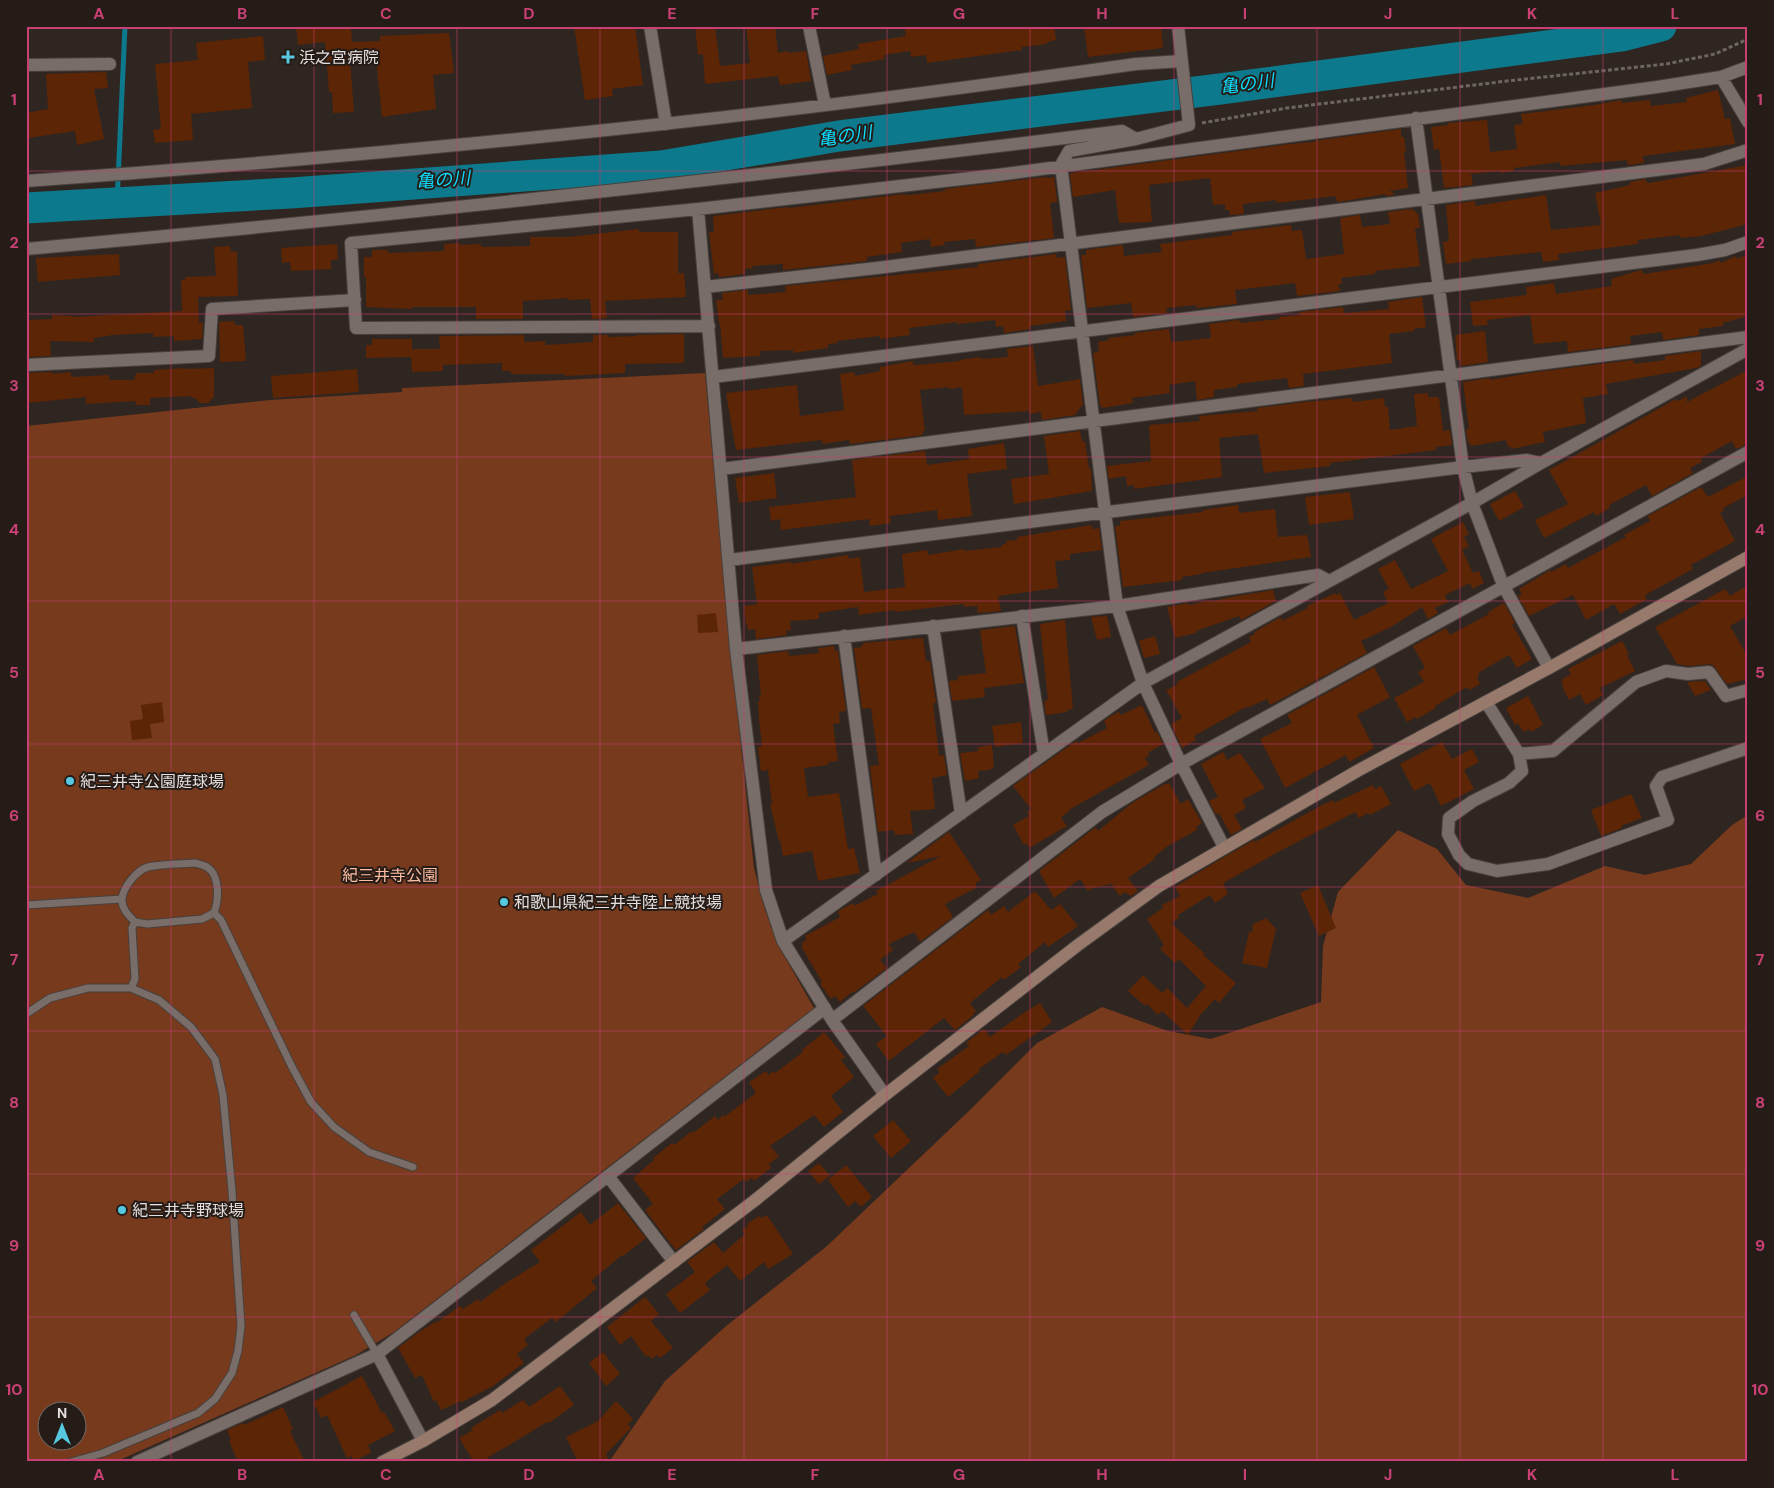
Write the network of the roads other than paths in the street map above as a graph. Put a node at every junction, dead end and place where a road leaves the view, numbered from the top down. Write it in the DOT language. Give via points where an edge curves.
graph roads {
  1 [pos="650,26"];
  2 [pos="809,26"];
  3 [pos="1178,26"];
  4 [pos="110,64"];
  5 [pos="26,65"];
  6 [pos="1183,66"];
  7 [pos="1747,68"];
  8 [pos="1721,77"];
  9 [pos="825,105"];
  10 [pos="1416,118"];
  11 [pos="1748,122"];
  12 [pos="666,124"];
  13 [pos="1136,139"];
  14 [pos="1748,150"];
  15 [pos="1061,165"];
  16 [pos="26,181"];
  17 [pos="1427,200"];
  18 [pos="698,209"];
  19 [pos="1748,242"];
  20 [pos="1071,243"];
  21 [pos="26,249"];
  22 [pos="705,287"];
  23 [pos="1439,288"];
  24 [pos="355,300"];
  25 [pos="708,326"];
  26 [pos="1082,332"];
  27 [pos="1748,337"];
  28 [pos="1748,349"];
  29 [pos="26,365"];
  30 [pos="1451,375"];
  31 [pos="713,377"];
  32 [pos="1093,421"];
  33 [pos="1748,452"];
  34 [pos="1541,463"];
  35 [pos="1463,467"];
  36 [pos="721,469"];
  37 [pos="1472,503"];
  38 [pos="1104,513"];
  39 [pos="1748,557"];
  40 [pos="729,560"];
  41 [pos="1329,581"];
  42 [pos="1503,586"];
  43 [pos="1117,606"];
  44 [pos="1022,616"];
  45 [pos="933,626"];
  46 [pos="844,636"];
  47 [pos="736,649"];
  48 [pos="1549,668"];
  49 [pos="1143,683"];
  50 [pos="1748,690"];
  51 [pos="1486,702"];
  52 [pos="1748,748"];
  53 [pos="1044,754"];
  54 [pos="1519,754"];
  55 [pos="1181,764"];
  56 [pos="961,814"];
  57 [pos="1224,847"];
  58 [pos="876,875"];
  59 [pos="122,899"];
  60 [pos="26,905"];
  61 [pos="214,913"];
  62 [pos="135,922"];
  63 [pos="783,941"];
  64 [pos="131,988"];
  65 [pos="825,1008"];
  66 [pos="26,1014"];
  67 [pos="832,1020"];
  68 [pos="885,1095"];
  69 [pos="413,1167"];
  70 [pos="608,1176"];
  71 [pos="674,1262"];
  72 [pos="354,1315"];
  73 [pos="377,1354"];
  74 [pos="422,1441"];
  75 [pos="70,1462"];
  76 [pos="137,1462"];
  77 [pos="382,1462"];
  1 -- 12 [label="street"];
  2 -- 9 [label="street"];
  3 -- 6 [label="street"];
  4 -- 5 [label="street"];
  6 -- 9 [label="street" via="1136,64"];
  6 -- 13 [label="street" via="1189,122"];
  7 -- 8 [label="street"];
  8 -- 10 [label="street"];
  8 -- 11 [label="street"];
  9 -- 12 [label="street"];
  10 -- 15 [label="street"];
  10 -- 17 [label="street"];
  12 -- 16 [label="street" via="233,166"];
  13 -- 15 [label="street" via="1069,151"];
  13 -- 21 [label="street" via="1122,131 655,186"];
  14 -- 17 [label="street" via="1704,164"];
  15 -- 18 [label="street"];
  15 -- 20 [label="street"];
  17 -- 20 [label="street"];
  17 -- 23 [label="street"];
  18 -- 22 [label="street"];
  18 -- 24 [label="street" via="351,243"];
  19 -- 23 [label="street" via="1697,255"];
  20 -- 22 [label="street"];
  20 -- 26 [label="street"];
  22 -- 25 [label="street"];
  23 -- 26 [label="street"];
  23 -- 30 [label="street"];
  24 -- 25 [label="street" via="356,328"];
  24 -- 29 [label="street" via="212,309 209,356"];
  25 -- 31 [label="street"];
  26 -- 31 [label="street"];
  26 -- 32 [label="street"];
  27 -- 30 [label="street"];
  28 -- 34 [label="street"];
  30 -- 32 [label="street"];
  30 -- 35 [label="street"];
  31 -- 36 [label="street"];
  32 -- 36 [label="street"];
  32 -- 38 [label="street"];
  33 -- 42 [label="street"];
  34 -- 35 [label="street" via="1527,460"];
  34 -- 37 [label="street"];
  35 -- 37 [label="street"];
  35 -- 38 [label="street"];
  36 -- 40 [label="street"];
  37 -- 41 [label="street"];
  37 -- 42 [label="street"];
  38 -- 40 [label="street"];
  38 -- 43 [label="street"];
  39 -- 48 [label="street"];
  40 -- 47 [label="street"];
  41 -- 43 [label="street" via="1318,576"];
  41 -- 49 [label="street"];
  42 -- 48 [label="street"];
  42 -- 55 [label="street"];
  43 -- 44 [label="street"];
  43 -- 49 [label="street"];
  44 -- 45 [label="street"];
  44 -- 53 [label="street"];
  45 -- 46 [label="street"];
  45 -- 56 [label="street"];
  46 -- 47 [label="street"];
  46 -- 58 [label="street"];
  47 -- 63 [label="street" via="766,890"];
  48 -- 51 [label="street"];
  49 -- 53 [label="street"];
  49 -- 55 [label="street"];
  50 -- 54 [label="street" via="1726,696 1709,672 1666,671 1636,682 1553,751"];
  51 -- 54 [label="street"];
  51 -- 57 [label="street"];
  52 -- 54 [label="street" via="1662,777 1656,786 1668,820 1548,864 1497,870 1468,864 1448,834 1449,818 1473,801 1509,783 1522,771"];
  53 -- 56 [label="street"];
  55 -- 57 [label="street"];
  55 -- 67 [label="street" via="1102,812"];
  56 -- 58 [label="street"];
  57 -- 68 [label="street" via="1159,886 1078,945"];
  58 -- 63 [label="street"];
  59 -- 60 [label="lane"];
  59 -- 61 [label="lane" via="128,883 148,867 195,863 207,867 215,876 217,904"];
  59 -- 62 [label="lane" via="125,911"];
  61 -- 62 [label="lane" via="202,919 148,924"];
  61 -- 69 [label="lane" via="221,920 310,1102 334,1127 369,1152"];
  62 -- 64 [label="lane" via="132,928 135,980"];
  63 -- 65 [label="street"];
  64 -- 66 [label="lane" via="88,988 50,998"];
  64 -- 75 [label="lane" via="159,1000 180,1017 215,1059 223,1095 232,1191 241,1326 238,1351 232,1374 215,1399 198,1413 103,1453"];
  65 -- 67 [label="street"];
  65 -- 70 [label="street"];
  67 -- 68 [label="street"];
  68 -- 71 [label="street"];
  70 -- 71 [label="street"];
  70 -- 73 [label="street"];
  71 -- 74 [label="street" via="492,1400"];
  72 -- 73 [label="lane"];
  73 -- 74 [label="street"];
  73 -- 76 [label="street"];
  74 -- 77 [label="street"];
}
